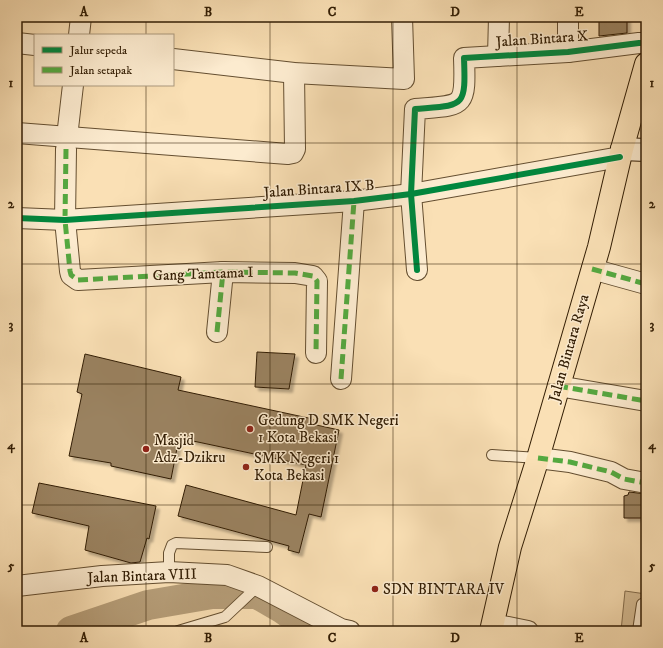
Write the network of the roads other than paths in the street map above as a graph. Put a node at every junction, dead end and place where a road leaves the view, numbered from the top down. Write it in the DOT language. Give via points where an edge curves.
graph roads {
  1 [pos="81,17"];
  2 [pos="402,17"];
  3 [pos="499,17"];
  4 [pos="568,17"];
  5 [pos="79,34"];
  6 [pos="17,43"];
  7 [pos="646,43"];
  8 [pos="34,44"];
  9 [pos="568,52"];
  10 [pos="498,56"];
  11 [pos="174,59"];
  12 [pos="646,64"];
  13 [pos="294,73"];
  14 [pos="73,86"];
  15 [pos="17,133"];
  16 [pos="67,143"];
  17 [pos="646,150"];
  18 [pos="621,153"];
  19 [pos="412,194"];
  20 [pos="354,201"];
  21 [pos="17,218"];
  22 [pos="65,220"];
  23 [pos="592,269"];
  24 [pos="417,270"];
  25 [pos="223,272"];
  26 [pos="646,284"];
  27 [pos="217,332"];
  28 [pos="316,353"];
  29 [pos="341,379"];
  30 [pos="558,386"];
  31 [pos="646,401"];
  32 [pos="492,456"];
  33 [pos="538,458"];
  34 [pos="646,483"];
  35 [pos="267,547"];
  36 [pos="169,572"];
  37 [pos="17,586"];
  38 [pos="255,589"];
  39 [pos="642,604"];
  40 [pos="492,628"];
  41 [pos="178,631"];
  42 [pos="350,631"];
  43 [pos="528,631"];
  44 [pos="638,631"];
  1 -- 5 [label="street"];
  2 -- 13 [label="street" via="404,79"];
  3 -- 10 [label="street"];
  4 -- 9 [label="street"];
  6 -- 8 [label="street"];
  7 -- 9 [label="street, Jalan Bintara X"];
  9 -- 10 [label="street, Jalan Bintara X"];
  10 -- 19 [label="street, Jalan Bintara X" via="464,58 466,88 456,104 415,109"];
  11 -- 13 [label="street"];
  12 -- 18 [label="main road, Jalan Bintara Raya"];
  13 -- 16 [label="street" via="293,153"];
  14 -- 16 [label="street"];
  15 -- 16 [label="street"];
  16 -- 22 [label="street"];
  17 -- 18 [label="street"];
  18 -- 19 [label="street, Jalan Bintara IX B"];
  18 -- 23 [label="main road, Jalan Bintara Raya"];
  19 -- 20 [label="street, Jalan Bintara IX B"];
  19 -- 24 [label="street"];
  20 -- 22 [label="street, Jalan Bintara IX B"];
  20 -- 29 [label="street"];
  21 -- 22 [label="street, Jalan Bintara IX B"];
  22 -- 25 [label="street, Gang Tamtama I" via="70,271 78,280"];
  23 -- 26 [label="street"];
  23 -- 30 [label="main road, Jalan Bintara Raya"];
  25 -- 27 [label="street"];
  25 -- 28 [label="street, Gang Tamtama I" via="296,274 316,278"];
  30 -- 31 [label="street"];
  30 -- 33 [label="main road, Jalan Bintara Raya"];
  32 -- 33 [label="lane"];
  33 -- 34 [label="street" via="570,462 611,472 624,479"];
  33 -- 40 [label="main road, Jalan Bintara Raya" via="510,546"];
  35 -- 36 [label="lane" via="176,543 172,545 169,553"];
  36 -- 37 [label="street, Jalan Bintara VIII" via="102,576"];
  36 -- 38 [label="street, Jalan Bintara VIII" via="227,575"];
  38 -- 41 [label="lane" via="226,617"];
  38 -- 42 [label="street, Jalan Bintara VIII"];
  39 -- 44 [label="lane"];
  40 -- 43 [label="street"];
}
